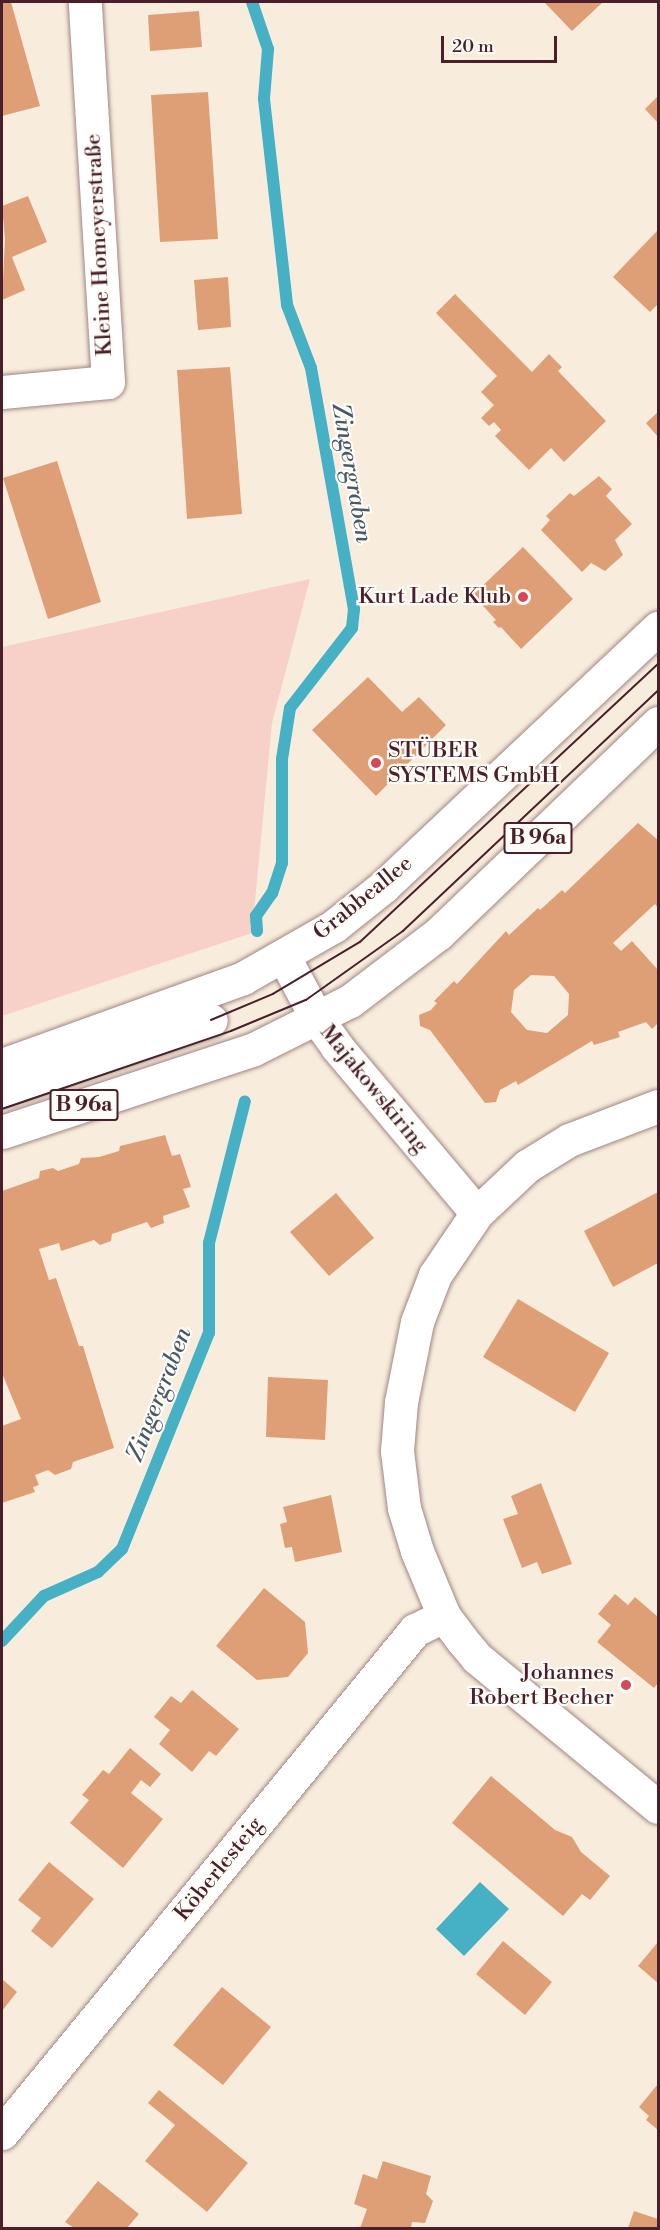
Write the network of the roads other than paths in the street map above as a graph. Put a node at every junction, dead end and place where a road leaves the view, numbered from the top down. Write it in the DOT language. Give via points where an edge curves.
graph roads {
  1 [pos="85,2"];
  2 [pos="2,393"];
  3 [pos="658,628"];
  4 [pos="658,723"];
  5 [pos="285,957"];
  6 [pos="317,1019"];
  7 [pos="211,1020"];
  8 [pos="2,1065"];
  9 [pos="2,1090"];
  10 [pos="658,1106"];
  11 [pos="2,1132"];
  12 [pos="477,1213"];
  13 [pos="444,1616"];
  14 [pos="658,1807"];
  15 [pos="2,2133"];
  1 -- 2 [label="street, Kleine Homeyerstraße" via="108,382"];
  3 -- 5 [label="street, Grabbeallee / B 96a" via="383,887"];
  4 -- 6 [label="street, B 96a" via="438,934 386,976"];
  5 -- 6 [label="street, Majakowskiring"];
  5 -- 8 [label="street, Grabbeallee / B 96a" via="243,978"];
  6 -- 11 [label="street, B 96a" via="254,1049"];
  6 -- 12 [label="street, Majakowskiring"];
  7 -- 9 [label="street"];
  10 -- 12 [label="street" via="569,1140 527,1166"];
  12 -- 13 [label="street" via="435,1275 417,1322 399,1431 404,1508 427,1579"];
  13 -- 14 [label="street" via="477,1658"];
  13 -- 15 [label="street, Köberlesteig" via="415,1630"];
}
